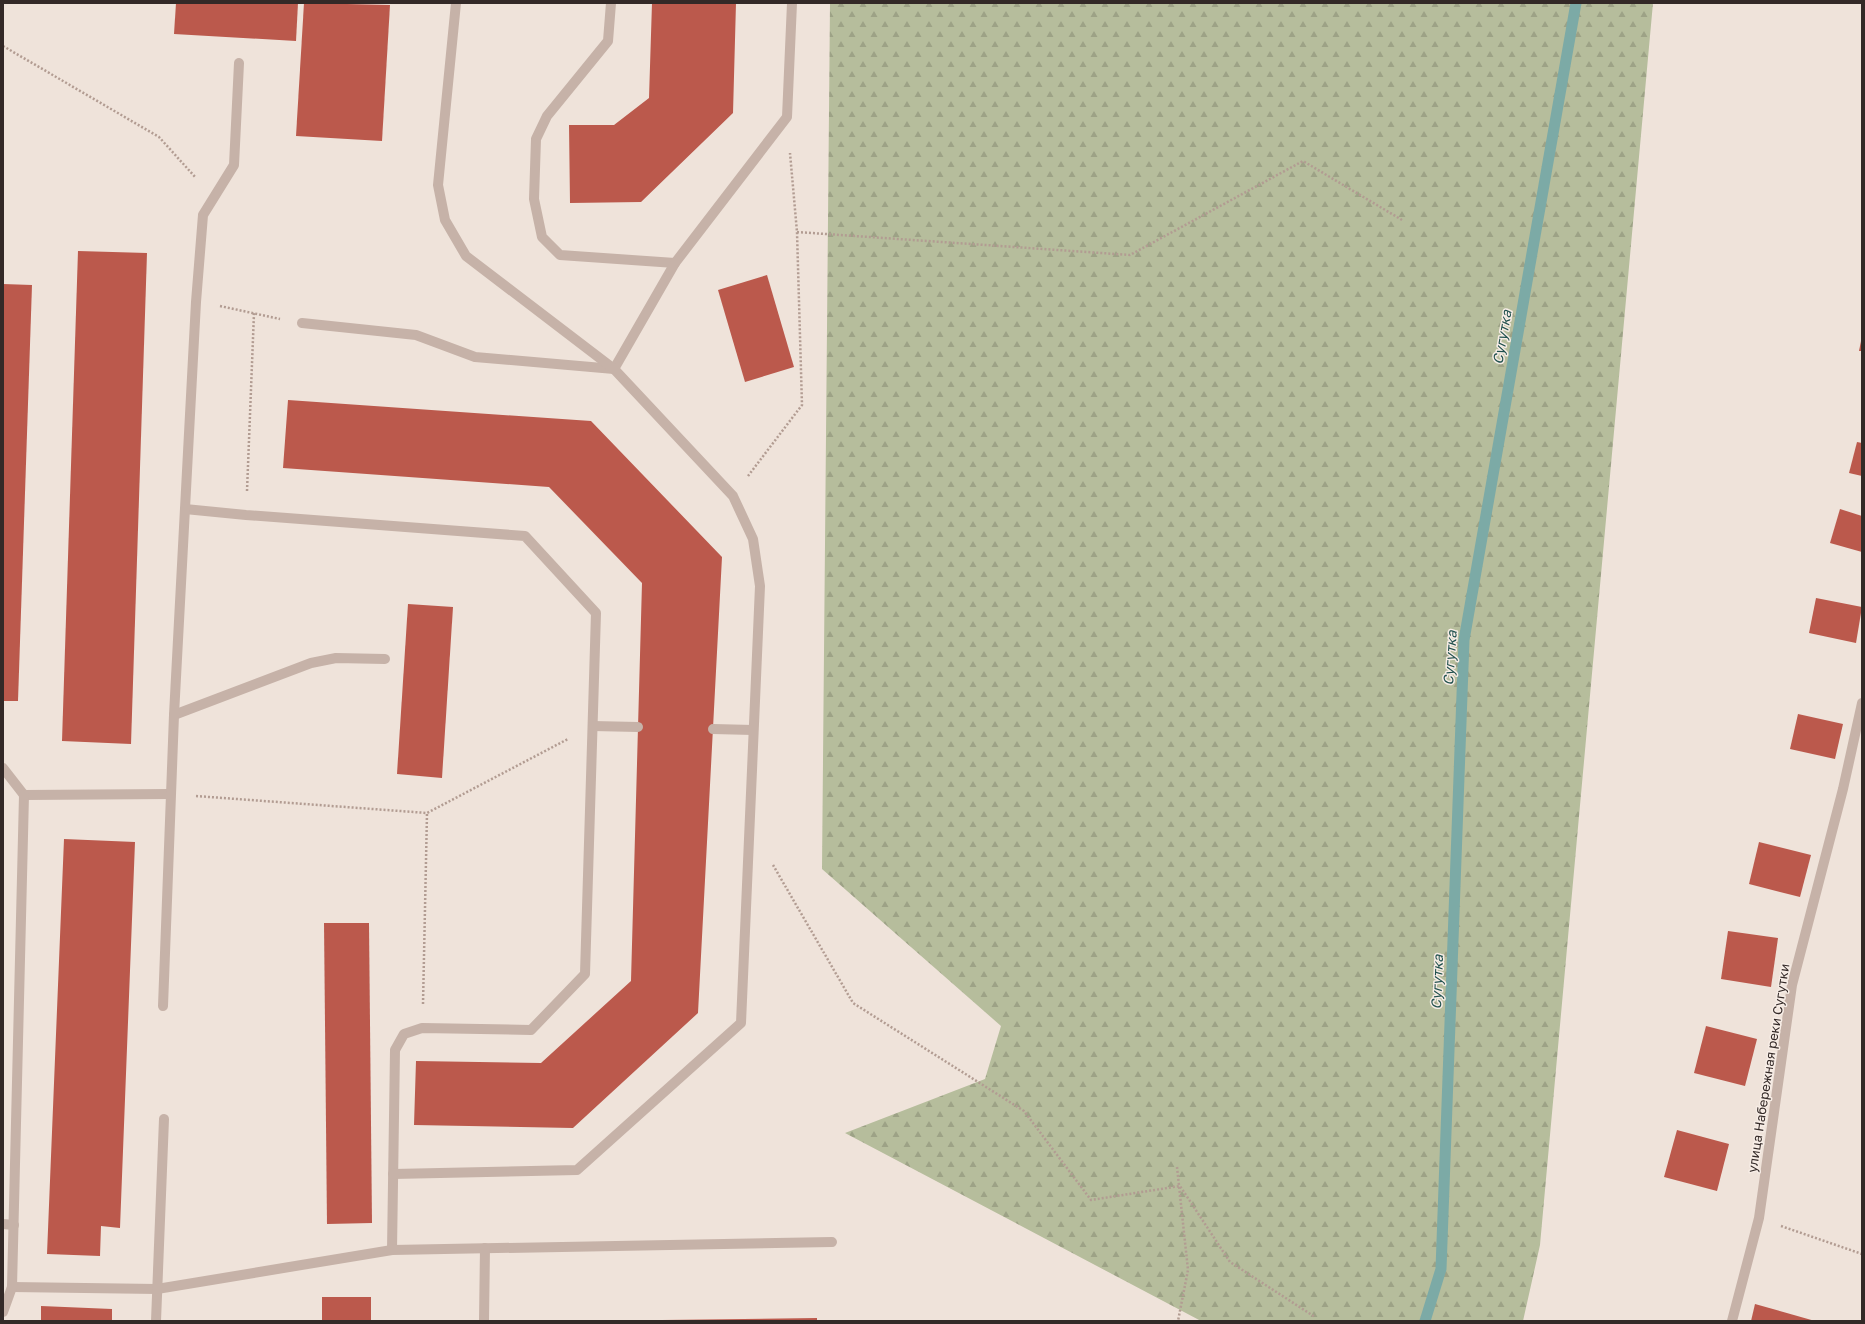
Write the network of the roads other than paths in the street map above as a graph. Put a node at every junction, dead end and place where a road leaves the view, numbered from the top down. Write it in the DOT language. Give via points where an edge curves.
graph roads {
  1 [pos="456,3"];
  2 [pos="611,3"];
  3 [pos="792,3"];
  4 [pos="239,63"];
  5 [pos="675,263"];
  6 [pos="302,323"];
  7 [pos="614,369"];
  8 [pos="184,509"];
  9 [pos="384,660"];
  10 [pos="1862,704"];
  11 [pos="174,716"];
  12 [pos="593,726"];
  13 [pos="638,727"];
  14 [pos="713,729"];
  15 [pos="753,730"];
  16 [pos="3,768"];
  17 [pos="170,794"];
  18 [pos="24,795"];
  19 [pos="162,1006"];
  20 [pos="164,1119"];
  21 [pos="393,1174"];
  22 [pos="3,1224"];
  23 [pos="14,1225"];
  24 [pos="832,1242"];
  25 [pos="485,1248"];
  26 [pos="392,1250"];
  27 [pos="12,1287"];
  28 [pos="157,1289"];
  29 [pos="3,1312"];
  30 [pos="156,1321"];
  31 [pos="484,1321"];
  32 [pos="1732,1321"];
  1 -- 7 [label="street" via="438,185 445,220 466,256"];
  2 -- 5 [label="street" via="608,40 547,116 536,139 534,198 542,237 560,255"];
  3 -- 5 [label="street" via="787,117"];
  4 -- 8 [label="street" via="234,165 203,215"];
  5 -- 7 [label="street"];
  6 -- 7 [label="street" via="416,335 475,357"];
  7 -- 15 [label="street" via="732,496 753,539 760,586"];
  8 -- 11 [label="street"];
  8 -- 12 [label="street" via="525,536 596,614"];
  9 -- 11 [label="street" via="336,658 311,663"];
  10 -- 32 [label="street, улица Набережная реки Сугутки" via="1843,789 1792,985 1759,1218"];
  11 -- 17 [label="street"];
  12 -- 13 [label="street"];
  12 -- 21 [label="street" via="586,974 531,1030 422,1028 404,1034 395,1050"];
  14 -- 15 [label="street"];
  15 -- 21 [label="street" via="741,1023 577,1170"];
  16 -- 18 [label="street"];
  17 -- 18 [label="street"];
  17 -- 19 [label="street"];
  18 -- 23 [label="street"];
  20 -- 28 [label="street"];
  21 -- 26 [label="street"];
  22 -- 23 [label="street"];
  23 -- 27 [label="street"];
  24 -- 25 [label="street"];
  25 -- 26 [label="street"];
  25 -- 31 [label="street"];
  26 -- 28 [label="street"];
  27 -- 28 [label="street"];
  27 -- 29 [label="street"];
  28 -- 30 [label="street"];
}
